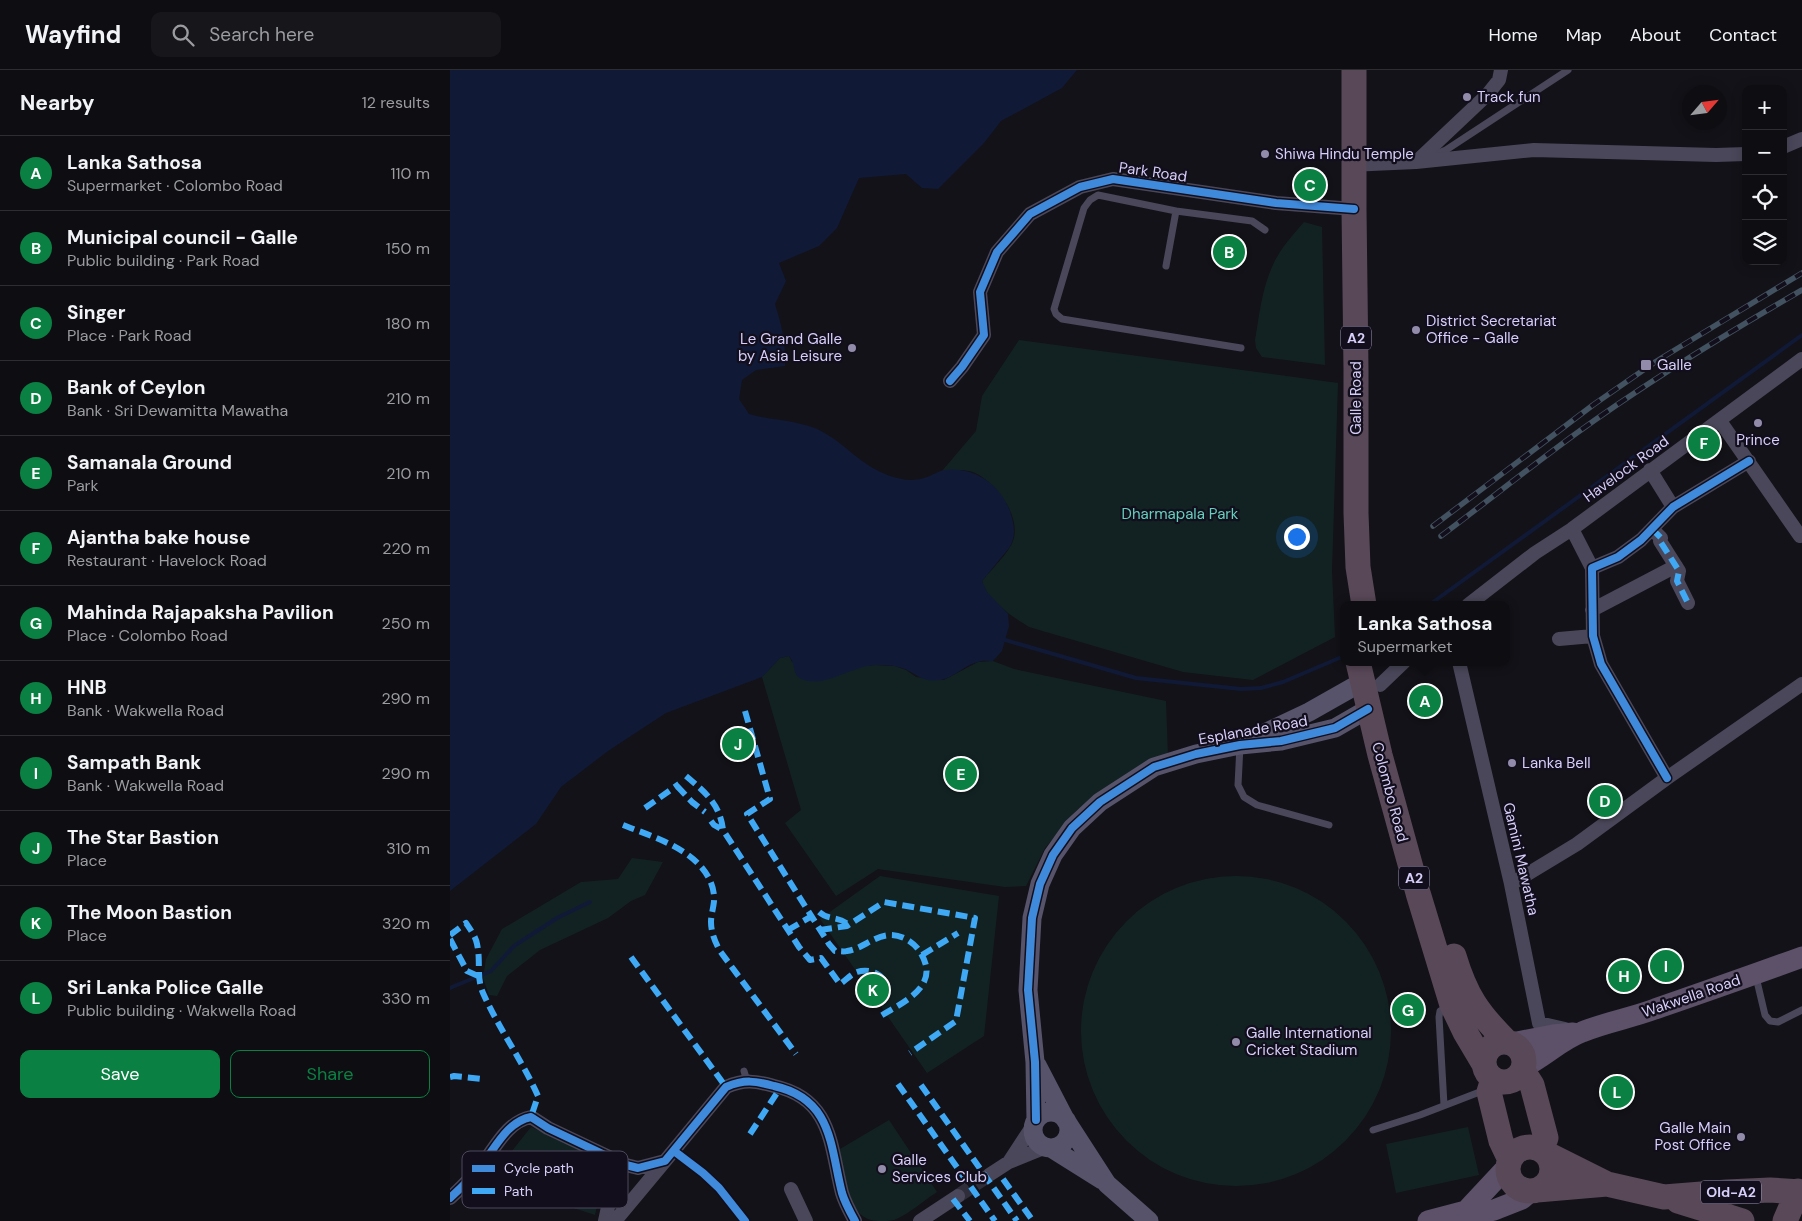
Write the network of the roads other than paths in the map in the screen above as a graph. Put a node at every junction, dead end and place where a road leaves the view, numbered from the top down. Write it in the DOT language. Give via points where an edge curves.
graph roads {
  1 [pos="1342,70"];
  2 [pos="1354,70"];
  3 [pos="1501,70"];
  4 [pos="1568,70"];
  5 [pos="1802,140"];
  6 [pos="1787,146"];
  7 [pos="1742,154"];
  8 [pos="1416,162"];
  9 [pos="1348,165"];
  10 [pos="1348,209"];
  11 [pos="1176,211"];
  12 [pos="1265,230"];
  13 [pos="1166,266"];
  14 [pos="1242,348"];
  15 [pos="1802,359"];
  16 [pos="950,381"];
  17 [pos="1720,420"];
  18 [pos="1749,461"];
  19 [pos="1650,470"];
  20 [pos="1673,507"];
  21 [pos="1572,529"];
  22 [pos="1652,529"];
  23 [pos="1800,536"];
  24 [pos="1676,566"];
  25 [pos="1592,568"];
  26 [pos="1349,601"];
  27 [pos="1363,601"];
  28 [pos="1473,601"];
  29 [pos="1688,603"];
  30 [pos="1592,610"];
  31 [pos="1593,636"];
  32 [pos="1559,639"];
  33 [pos="1396,666"];
  34 [pos="1460,666"];
  35 [pos="1367,681"];
  36 [pos="1802,684"];
  37 [pos="1240,745"];
  38 [pos="1667,778"];
  39 [pos="1329,825"];
  40 [pos="1511,884"];
  41 [pos="1802,957"];
  42 [pos="1756,974"];
  43 [pos="1452,1005"];
  44 [pos="1802,1010"];
  45 [pos="1580,1033"];
  46 [pos="1510,1042"];
  47 [pos="1035,1062"];
  48 [pos="1523,1069"];
  49 [pos="1488,1078"];
  50 [pos="1444,1105"];
  51 [pos="1065,1119"];
  52 [pos="1035,1122"];
  53 [pos="1373,1130"];
  54 [pos="1048,1148"];
  55 [pos="492,1151"];
  56 [pos="597,1151"];
  57 [pos="1543,1151"];
  58 [pos="669,1156"];
  59 [pos="1009,1162"];
  60 [pos="1509,1163"];
  61 [pos="628,1166"];
  62 [pos="989,1175"];
  63 [pos="1108,1184"];
  64 [pos="1606,1184"];
  65 [pos="462,1186"];
  66 [pos="791,1189"];
  67 [pos="1534,1191"];
  68 [pos="1800,1192"];
  69 [pos="958,1196"];
  70 [pos="1664,1197"];
  71 [pos="450,1198"];
  72 [pos="628,1205"];
  73 [pos="608,1208"];
  74 [pos="626,1208"];
  75 [pos="1466,1211"];
  76 [pos="605,1221"];
  77 [pos="615,1221"];
  78 [pos="745,1221"];
  79 [pos="806,1221"];
  80 [pos="855,1221"];
  81 [pos="920,1221"];
  82 [pos="1150,1221"];
  83 [pos="1428,1221"];
  84 [pos="1742,1221"];
  85 [pos="1786,1221"];
  1 -- 9 [label="highway, Galle Road / A2"];
  2 -- 9 [label="highway, Galle Road / A2"];
  3 -- 8 [label="street" via="1499,80 1488,95"];
  4 -- 8 [label="lane" via="1446,150"];
  5 -- 6 [label="street"];
  7 -- 8 [label="street" via="1534,150"];
  8 -- 9 [label="street"];
  9 -- 10 [label="highway, Galle Road / A2"];
  10 -- 16 [label="street, Park Road" via="1276,203 1113,179 1080,187 1030,214 997,252 980,292 984,335"];
  10 -- 26 [label="highway, Galle Road / A2" via="1345,513"];
  10 -- 27 [label="highway, Galle Road / A2" via="1356,370 1358,567"];
  11 -- 12 [label="lane" via="1252,220"];
  11 -- 13 [label="lane"];
  11 -- 14 [label="lane" via="1098,195 1090,200 1084,208 1054,309 1056,314 1062,319"];
  15 -- 17 [label="street, Havelock Road"];
  17 -- 18 [label="street"];
  17 -- 19 [label="street, Havelock Road"];
  18 -- 20 [label="street"];
  18 -- 23 [label="street"];
  19 -- 20 [label="street"];
  19 -- 21 [label="street, Havelock Road"];
  20 -- 22 [label="street"];
  21 -- 25 [label="street"];
  21 -- 28 [label="street, Havelock Road"];
  22 -- 24 [label="street" via="1661,538"];
  22 -- 25 [label="street" via="1618,557"];
  24 -- 29 [label="street" via="1679,571 1677,581"];
  24 -- 30 [label="street"];
  25 -- 30 [label="street"];
  30 -- 31 [label="street"];
  31 -- 32 [label="street"];
  31 -- 38 [label="street" via="1601,664"];
  33 -- 35 [label="street"];
  34 -- 40 [label="street, Gamini Mawatha"];
  35 -- 37 [label="street, Esplanade Road"];
  35 -- 37 [label="street, Esplanade Road" via="1335,728 1281,742"];
  35 -- 43 [label="highway, Colombo Road / A2" via="1416,884"];
  35 -- 46 [label="highway, Colombo Road / A2" via="1389,730 1460,976 1477,1010"];
  36 -- 38 [label="street"];
  37 -- 39 [label="lane" via="1238,785 1244,797 1257,804"];
  37 -- 47 [label="street, Esplanade Road" via="1154,767 1100,802 1072,828 1053,855 1040,884 1032,918 1028,990"];
  38 -- 40 [label="street" via="1577,844"];
  40 -- 45 [label="street, Gamini Mawatha" via="1539,1023"];
  41 -- 42 [label="main road, Wakwella Road"];
  42 -- 44 [label="lane" via="1765,1015 1770,1021 1778,1022"];
  42 -- 45 [label="main road, Wakwella Road"];
  43 -- 49 [label="highway, Colombo Road / A2"];
  43 -- 50 [label="lane" via="1440,1011 1439,1017"];
  45 -- 46 [label="main road, Wakwella Road"];
  45 -- 48 [label="main road, Wakwella Road"];
  46 -- 48 [label="highway" via="1521,1050"];
  46 -- 49 [label="highway" via="1501,1042 1486,1052"];
  47 -- 51 [label="street, Esplanade Road"];
  47 -- 52 [label="street, Esplanade Road"];
  48 -- 49 [label="highway" via="1510,1082"];
  48 -- 57 [label="highway" via="1532,1086 1546,1138"];
  49 -- 50 [label="lane" via="1477,1093"];
  49 -- 60 [label="highway, Colombo Road / A2"];
  50 -- 53 [label="lane"];
  51 -- 52 [label="street" via="1050,1112"];
  51 -- 54 [label="street" via="1066,1138 1061,1144"];
  51 -- 63 [label="street, Esplanade Road"];
  52 -- 54 [label="street" via="1035,1138"];
  52 -- 59 [label="street"];
  54 -- 59 [label="street"];
  54 -- 63 [label="street, Esplanade Road"];
  55 -- 56 [label="street" via="512,1125 531,1117"];
  57 -- 60 [label="highway" via="1524,1148"];
  57 -- 64 [label="highway"];
  57 -- 67 [label="highway" via="1552,1164 1552,1171 1548,1183"];
  58 -- 61 [label="street" via="638,1168"];
  58 -- 72 [label="street"];
  58 -- 78 [label="lane" via="703,1173"];
  58 -- 80 [label="street" via="726,1087 746,1076 790,1091 807,1101 822,1117 831,1139 843,1196"];
  59 -- 62 [label="street"];
  60 -- 67 [label="highway" via="1508,1172 1514,1184"];
  60 -- 75 [label="main road"];
  63 -- 82 [label="street, Esplanade Road"];
  64 -- 67 [label="highway"];
  64 -- 70 [label="highway"];
  65 -- 71 [label="street"];
  66 -- 79 [label="street"];
  67 -- 75 [label="main road" via="1494,1210"];
  68 -- 70 [label="highway, Old-A2" via="1727,1192"];
  68 -- 85 [label="highway"];
  69 -- 81 [label="street"];
  70 -- 84 [label="highway"];
  73 -- 76 [label="street"];
  74 -- 77 [label="street"];
  75 -- 83 [label="main road"];
}
